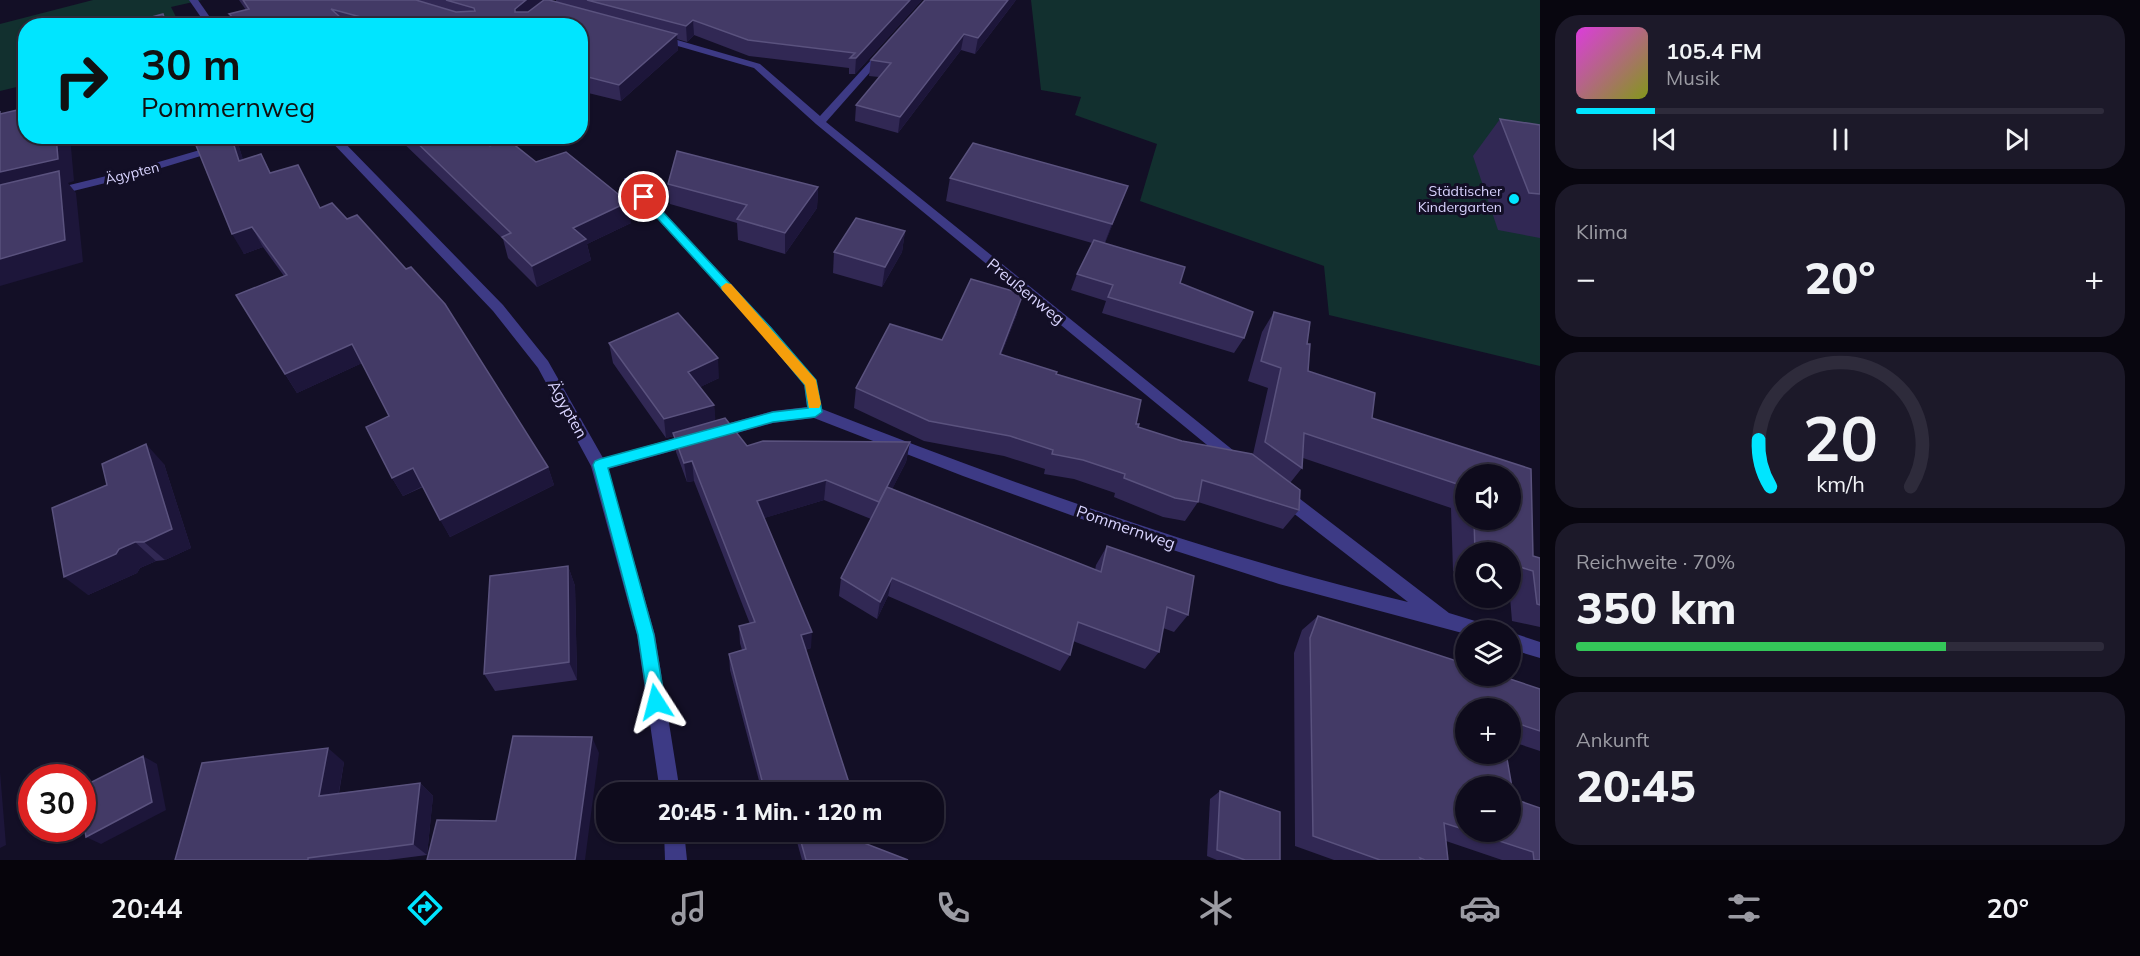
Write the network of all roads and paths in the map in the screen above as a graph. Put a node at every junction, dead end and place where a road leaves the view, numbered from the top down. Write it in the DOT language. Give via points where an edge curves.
graph roads {
  1 [pos="193,0"];
  2 [pos="206,18"];
  3 [pos="645,34"];
  4 [pos="894,40"];
  5 [pos="820,122"];
  6 [pos="234,144"];
  7 [pos="339,144"];
  8 [pos="628,180"];
  9 [pos="45,194"];
  10 [pos="815,412"];
  11 [pos="600,465"];
  12 [pos="1246,468"];
  13 [pos="1274,489"];
  14 [pos="1444,619"];
  15 [pos="1455,622"];
  16 [pos="1521,644"];
  17 [pos="1540,650"];
  18 [pos="668,782"];
  19 [pos="675,842"];
  20 [pos="676,860"];
  1 -- 2 [label="street"];
  3 -- 5 [label="street, Preußenweg" via="757,66"];
  4 -- 5 [label="street"];
  5 -- 12 [label="street, Preußenweg"];
  6 -- 9 [label="street, Ägypten"];
  7 -- 11 [label="street, Ägypten" via="498,308 543,365"];
  8 -- 10 [label="street" via="811,384"];
  10 -- 11 [label="street, Pommernweg" via="773,417"];
  10 -- 14 [label="street, Pommernweg" via="1136,532 1352,598"];
  11 -- 18 [label="street, Ägypten" via="646,635"];
  13 -- 14 [label="street"];
  14 -- 15 [label="street"];
  16 -- 17 [label="street"];
  19 -- 20 [label="street"];
}
